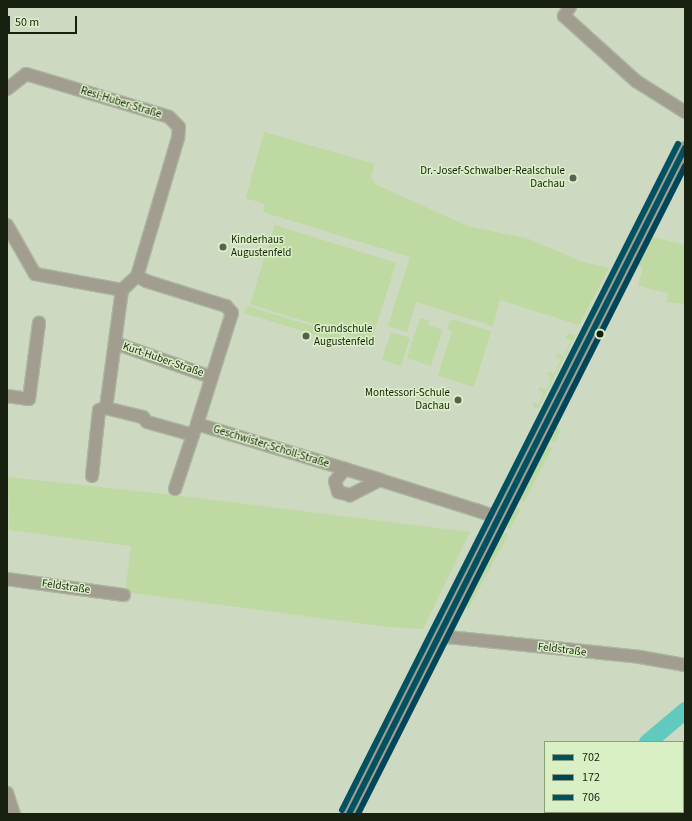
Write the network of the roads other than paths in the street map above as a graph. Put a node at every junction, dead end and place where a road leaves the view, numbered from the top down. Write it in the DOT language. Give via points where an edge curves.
graph roads {
  1 [pos="567,12"];
  2 [pos="7,89"];
  3 [pos="685,112"];
  4 [pos="685,148"];
  5 [pos="7,225"];
  6 [pos="12,245"];
  7 [pos="137,276"];
  8 [pos="122,290"];
  9 [pos="39,323"];
  10 [pos="115,344"];
  11 [pos="211,377"];
  12 [pos="7,396"];
  13 [pos="106,408"];
  14 [pos="195,430"];
  15 [pos="345,469"];
  16 [pos="92,476"];
  17 [pos="380,480"];
  18 [pos="175,489"];
  19 [pos="499,518"];
  20 [pos="7,579"];
  21 [pos="124,595"];
  22 [pos="438,636"];
  23 [pos="685,665"];
  24 [pos="7,793"];
  25 [pos="14,814"];
  26 [pos="349,814"];
  1 -- 3 [label="street" via="636,81"];
  2 -- 7 [label="street, Resi-Huber-Straße" via="26,74 169,117 179,127 178,138"];
  4 -- 19 [label="street"];
  5 -- 6 [label="street"];
  6 -- 8 [label="street" via="35,274"];
  7 -- 8 [label="street"];
  7 -- 11 [label="street" via="230,309 232,313"];
  8 -- 10 [label="street, Kurt-Huber-Straße"];
  9 -- 12 [label="street" via="29,399"];
  10 -- 11 [label="street, Kurt-Huber-Straße"];
  10 -- 13 [label="street, Kurt-Huber-Straße"];
  11 -- 14 [label="street"];
  13 -- 14 [label="street" via="143,417 147,422"];
  13 -- 16 [label="street, Kurt-Huber-Straße" via="100,410"];
  14 -- 15 [label="street, Geschwister-Scholl-Straße"];
  14 -- 18 [label="street"];
  15 -- 17 [label="street, Geschwister-Scholl-Straße"];
  15 -- 17 [label="street, Geschwister-Scholl-Straße" via="335,481 338,492 343,494 357,493"];
  17 -- 19 [label="street, Geschwister-Scholl-Straße"];
  19 -- 22 [label="street"];
  20 -- 21 [label="street, Feldstraße"];
  22 -- 23 [label="street, Feldstraße" via="640,657"];
  22 -- 26 [label="street"];
  24 -- 25 [label="street"];
}
